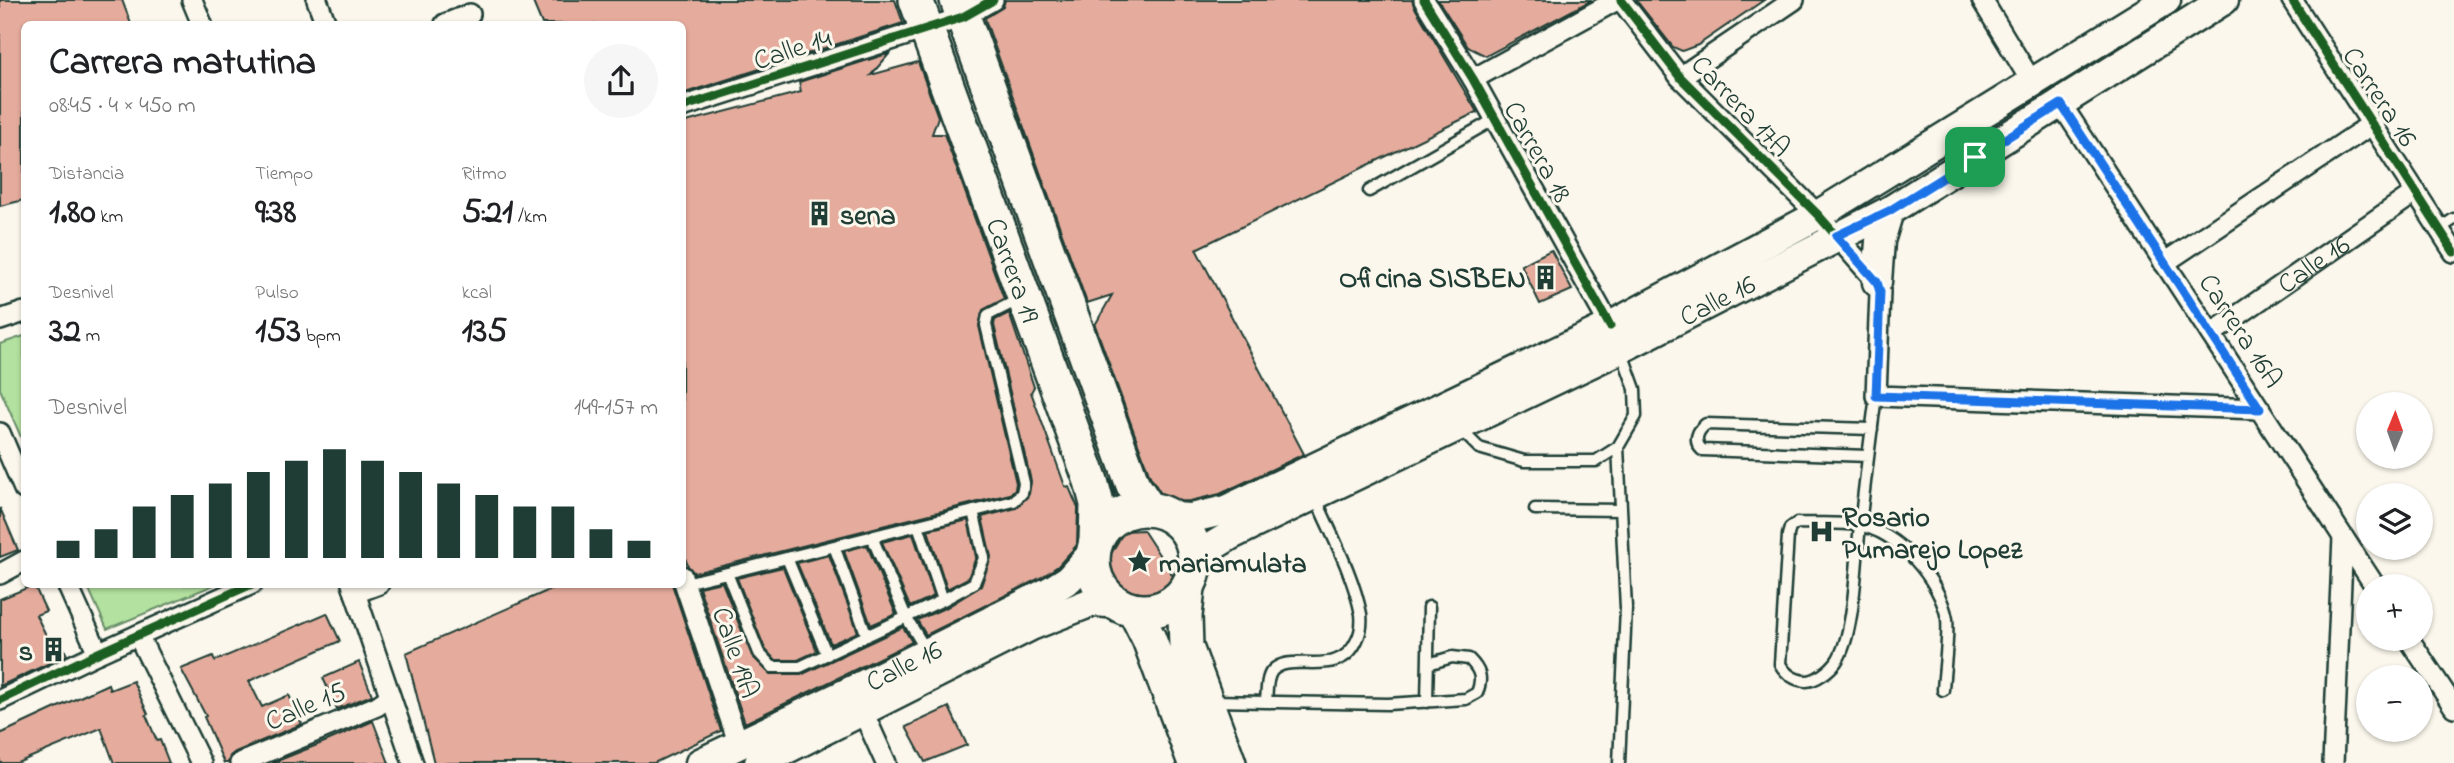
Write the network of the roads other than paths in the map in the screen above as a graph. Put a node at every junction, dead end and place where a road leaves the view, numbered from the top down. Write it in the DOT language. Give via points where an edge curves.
graph roads {
  1 [pos="192,0"];
  2 [pos="317,0"];
  3 [pos="993,0"];
  4 [pos="1424,0"];
  5 [pos="1619,0"];
  6 [pos="1794,0"];
  7 [pos="1982,0"];
  8 [pos="2166,0"];
  9 [pos="2224,0"];
  10 [pos="2292,0"];
  11 [pos="960,8"];
  12 [pos="470,13"];
  13 [pos="921,15"];
  14 [pos="200,21"];
  15 [pos="325,21"];
  16 [pos="452,21"];
  17 [pos="1680,77"];
  18 [pos="1474,79"];
  19 [pos="2033,84"];
  20 [pos="2061,104"];
  21 [pos="686,105"];
  22 [pos="1495,119"];
  23 [pos="2372,124"];
  24 [pos="1369,191"];
  25 [pos="2416,192"];
  26 [pos="1889,211"];
  27 [pos="2446,224"];
  28 [pos="1827,226"];
  29 [pos="2454,252"];
  30 [pos="2164,263"];
  31 [pos="1877,282"];
  32 [pos="1024,297"];
  33 [pos="21,313"];
  34 [pos="0,320"];
  35 [pos="2211,334"];
  36 [pos="1615,337"];
  37 [pos="1876,396"];
  38 [pos="2260,409"];
  39 [pos="1457,426"];
  40 [pos="1872,429"];
  41 [pos="0,433"];
  42 [pos="1618,447"];
  43 [pos="1868,456"];
  44 [pos="21,482"];
  45 [pos="1315,495"];
  46 [pos="1535,509"];
  47 [pos="1621,510"];
  48 [pos="973,511"];
  49 [pos="1160,513"];
  50 [pos="918,525"];
  51 [pos="1860,525"];
  52 [pos="872,537"];
  53 [pos="2343,537"];
  54 [pos="834,546"];
  55 [pos="1095,547"];
  56 [pos="787,558"];
  57 [pos="21,563"];
  58 [pos="727,573"];
  59 [pos="0,574"];
  60 [pos="2367,574"];
  61 [pos="1192,579"];
  62 [pos="686,580"];
  63 [pos="686,585"];
  64 [pos="69,588"];
  65 [pos="243,588"];
  66 [pos="353,589"];
  67 [pos="943,600"];
  68 [pos="1429,607"];
  69 [pos="1126,608"];
  70 [pos="906,617"];
  71 [pos="138,635"];
  72 [pos="867,636"];
  73 [pos="2417,651"];
  74 [pos="97,653"];
  75 [pos="927,653"];
  76 [pos="827,655"];
  77 [pos="1428,664"];
  78 [pos="1943,690"];
  79 [pos="390,697"];
  80 [pos="0,700"];
  81 [pos="1205,701"];
  82 [pos="1266,702"];
  83 [pos="1427,702"];
  84 [pos="2454,707"];
  85 [pos="863,712"];
  86 [pos="749,754"];
  87 [pos="201,763"];
  88 [pos="240,763"];
  89 [pos="413,763"];
  90 [pos="700,763"];
  91 [pos="886,763"];
  92 [pos="1195,763"];
  93 [pos="1229,763"];
  94 [pos="1619,763"];
  95 [pos="2333,763"];
  1 -- 14 [label="street"];
  2 -- 15 [label="street"];
  3 -- 11 [label="street, Calle 14"];
  4 -- 18 [label="street, Carrera 18"];
  5 -- 17 [label="street, Carrera 17A"];
  5 -- 18 [label="street"];
  6 -- 17 [label="street"];
  7 -- 19 [label="street"];
  8 -- 19 [label="main road, Calle 16"];
  9 -- 20 [label="main road, Calle 16"];
  10 -- 23 [label="street, Carrera 16"];
  11 -- 13 [label="street, Calle 14"];
  11 -- 49 [label="highway, Carrera 19" via="1133,485"];
  12 -- 16 [label="street"];
  13 -- 21 [label="street, Calle 14"];
  13 -- 32 [label="highway, Carrera 19"];
  17 -- 28 [label="street, Carrera 17A"];
  18 -- 22 [label="street, Carrera 18"];
  19 -- 28 [label="main road, Calle 16"];
  20 -- 26 [label="main road, Calle 16"];
  20 -- 30 [label="street, Carrera 16A"];
  22 -- 24 [label="lane"];
  22 -- 36 [label="street, Carrera 18"];
  23 -- 25 [label="street, Carrera 16"];
  23 -- 30 [label="street"];
  25 -- 27 [label="street, Carrera 16"];
  25 -- 35 [label="street, Calle 16"];
  26 -- 28 [label="main road, Calle 16"];
  26 -- 31 [label="main road" via="1880,241"];
  27 -- 29 [label="street, Carrera 16"];
  28 -- 31 [label="street, Carrera 17A"];
  28 -- 36 [label="main road, Calle 16"];
  30 -- 35 [label="street, Carrera 16A"];
  31 -- 37 [label="street"];
  32 -- 48 [label="lane" via="988,316 986,325 1024,483 1022,493 1014,501"];
  32 -- 55 [label="highway, Carrera 19" via="1091,481 1097,504"];
  33 -- 34 [label="street"];
  35 -- 38 [label="street, Carrera 16A"];
  36 -- 39 [label="main road, Calle 16"];
  36 -- 42 [label="lane" via="1635,389 1636,416"];
  36 -- 49 [label="main road, Calle 16" via="1226,510 1192,518"];
  37 -- 38 [label="street"];
  37 -- 40 [label="lane"];
  38 -- 53 [label="street, Carrera 16A"];
  39 -- 42 [label="lane" via="1479,448 1524,461 1596,461"];
  39 -- 45 [label="main road, Calle 16"];
  40 -- 43 [label="lane"];
  40 -- 43 [label="lane" via="1706,424 1696,436 1702,450"];
  41 -- 44 [label="street"];
  42 -- 47 [label="lane"];
  43 -- 51 [label="lane"];
  45 -- 61 [label="main road, Calle 16" via="1213,546"];
  45 -- 82 [label="lane" via="1345,567 1361,615 1361,632 1354,647 1335,660 1278,666 1269,674"];
  46 -- 47 [label="lane"];
  47 -- 94 [label="lane" via="1626,608"];
  48 -- 50 [label="lane"];
  48 -- 67 [label="lane" via="984,558 974,583"];
  49 -- 55 [label="highway" via="1121,514 1106,526"];
  49 -- 61 [label="highway" via="1185,528 1194,544"];
  50 -- 52 [label="lane"];
  50 -- 67 [label="lane"];
  51 -- 51 [label="lane" via="1797,523 1790,528 1780,664 1796,680 1809,682 1836,662 1849,627"];
  51 -- 78 [label="lane" via="1891,537 1936,587 1947,619"];
  52 -- 54 [label="lane"];
  52 -- 70 [label="lane"];
  53 -- 60 [label="street, Carrera 16A"];
  53 -- 95 [label="street"];
  54 -- 56 [label="lane"];
  54 -- 72 [label="lane"];
  55 -- 69 [label="highway" via="1099,585"];
  55 -- 75 [label="main road, Calle 16" via="1069,579 1050,591"];
  56 -- 58 [label="lane"];
  56 -- 76 [label="lane"];
  57 -- 59 [label="street"];
  58 -- 62 [label="lane"];
  58 -- 76 [label="lane" via="759,653 772,667 800,667"];
  61 -- 69 [label="highway" via="1169,606 1152,611"];
  61 -- 81 [label="highway" via="1185,616 1186,647"];
  63 -- 86 [label="street, Calle 19A"];
  64 -- 74 [label="street"];
  65 -- 71 [label="street"];
  66 -- 79 [label="street"];
  67 -- 70 [label="lane"];
  68 -- 77 [label="lane"];
  69 -- 85 [label="main road, Calle 16" via="1096,602 1068,611"];
  69 -- 92 [label="highway" via="1149,639"];
  70 -- 72 [label="lane"];
  70 -- 75 [label="lane"];
  71 -- 74 [label="street"];
  71 -- 87 [label="street"];
  72 -- 76 [label="lane"];
  73 -- 84 [label="street"];
  74 -- 80 [label="street"];
  75 -- 86 [label="main road, Calle 16"];
  77 -- 83 [label="lane"];
  77 -- 83 [label="lane" via="1452,657 1469,659 1478,668 1481,681 1477,693 1466,699"];
  79 -- 88 [label="street, Calle 15"];
  79 -- 89 [label="street"];
  81 -- 82 [label="lane"];
  81 -- 93 [label="highway"];
  82 -- 83 [label="lane"];
  85 -- 86 [label="main road, Calle 16"];
  85 -- 91 [label="street"];
  86 -- 90 [label="main road, Calle 16"];
}
